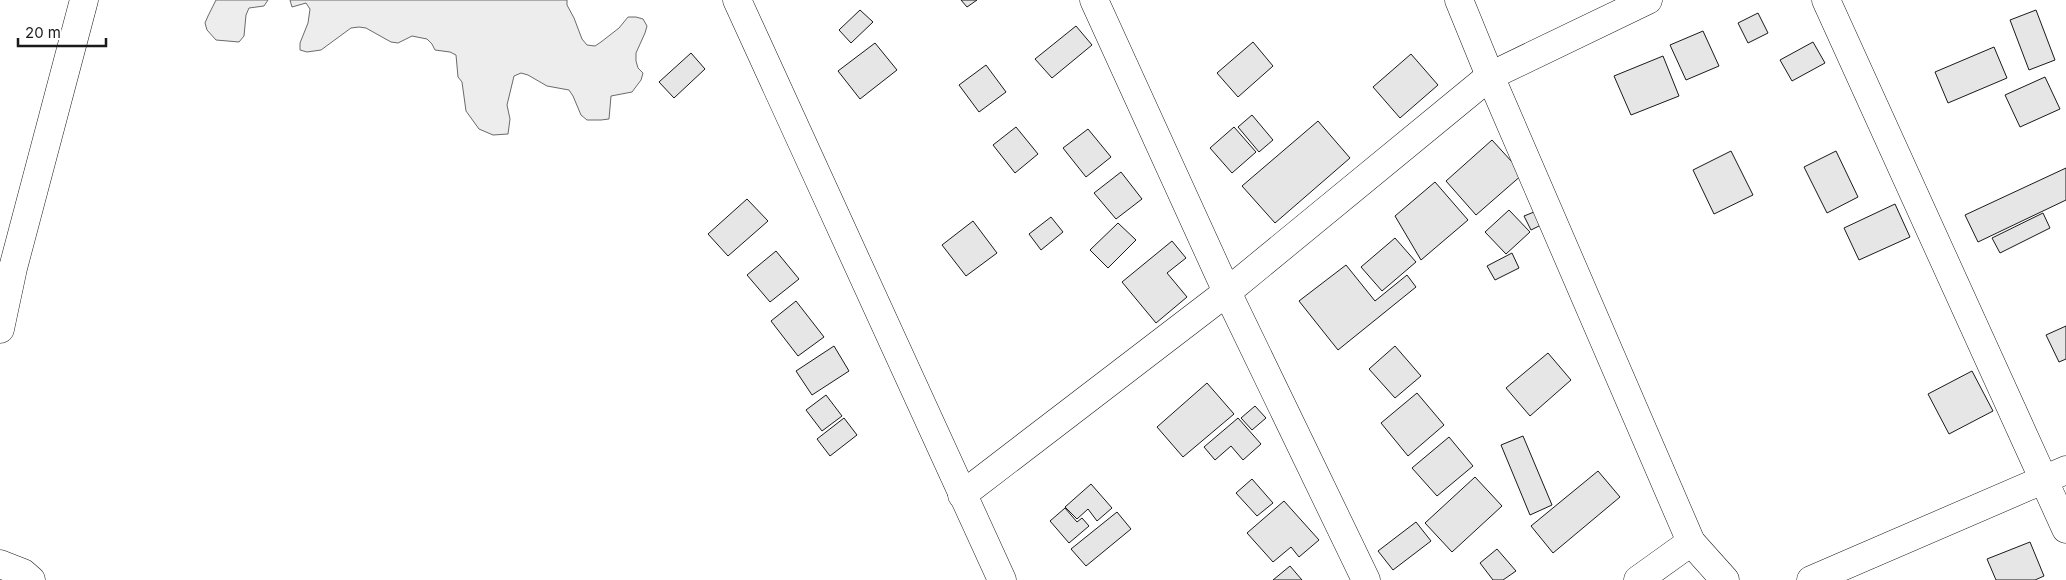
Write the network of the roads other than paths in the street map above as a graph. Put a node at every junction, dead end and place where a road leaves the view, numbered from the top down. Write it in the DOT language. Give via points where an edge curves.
graph roads {
  1 [pos="84,0"];
  2 [pos="737,0"];
  3 [pos="1094,0"];
  4 [pos="1459,0"];
  5 [pos="1648,0"];
  6 [pos="1826,0"];
  7 [pos="1490,76"];
  8 [pos="6,266"];
  9 [pos="1227,292"];
  10 [pos="0,329"];
  11 [pos="2055,475"];
  12 [pos="962,495"];
  13 [pos="2066,529"];
  14 [pos="1691,542"];
  15 [pos="0,564"];
  16 [pos="31,580"];
  17 [pos="1002,580"];
  18 [pos="1366,580"];
  19 [pos="1638,580"];
  20 [pos="1725,580"];
  21 [pos="1811,580"];
  1 -- 8 [label="street"];
  2 -- 12 [label="street"];
  3 -- 9 [label="street"];
  4 -- 7 [label="street"];
  5 -- 7 [label="street"];
  6 -- 11 [label="street"];
  7 -- 9 [label="street"];
  7 -- 14 [label="street"];
  8 -- 10 [label="street"];
  9 -- 12 [label="street"];
  9 -- 18 [label="street"];
  11 -- 13 [label="street"];
  11 -- 21 [label="street"];
  12 -- 17 [label="street"];
  14 -- 19 [label="street"];
  14 -- 20 [label="street"];
  15 -- 16 [label="street"];
}
